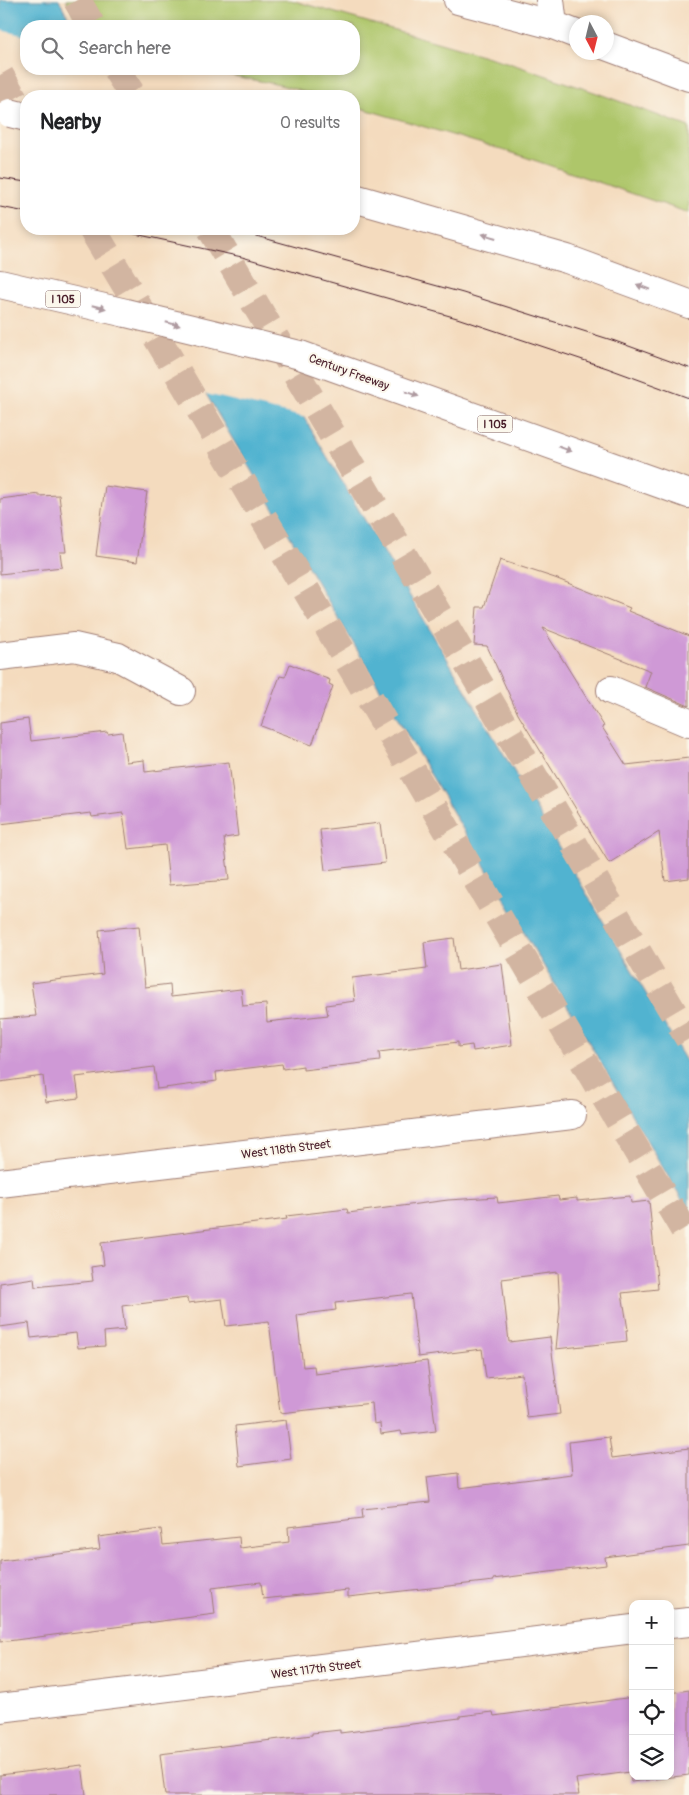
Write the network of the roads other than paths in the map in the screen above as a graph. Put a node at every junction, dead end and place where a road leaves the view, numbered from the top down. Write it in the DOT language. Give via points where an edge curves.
graph roads {
  1 [pos="458,0"];
  2 [pos="560,20"];
  3 [pos="614,49"];
  4 [pos="689,77"];
  5 [pos="360,200"];
  6 [pos="0,284"];
  7 [pos="689,304"];
  8 [pos="689,494"];
  9 [pos="0,656"];
  10 [pos="610,690"];
  11 [pos="181,691"];
  12 [pos="689,723"];
  13 [pos="572,1114"];
  14 [pos="0,1182"];
  15 [pos="689,1622"];
  16 [pos="674,1624"];
  17 [pos="629,1629"];
  18 [pos="0,1708"];
  1 -- 2 [label="main road"];
  3 -- 4 [label="main road"];
  7 -- 5 [label="main road, one-way" via="567,258"];
  6 -- 8 [label="main road, Century Freeway / I 105, one-way, bridge" via="300,355"];
  9 -- 11 [label="main road" via="74,647 118,657"];
  10 -- 12 [label="main road"];
  13 -- 14 [label="main road, West 118th Street"];
  15 -- 16 [label="main road"];
  17 -- 18 [label="main road, West 117th Street"];
}
